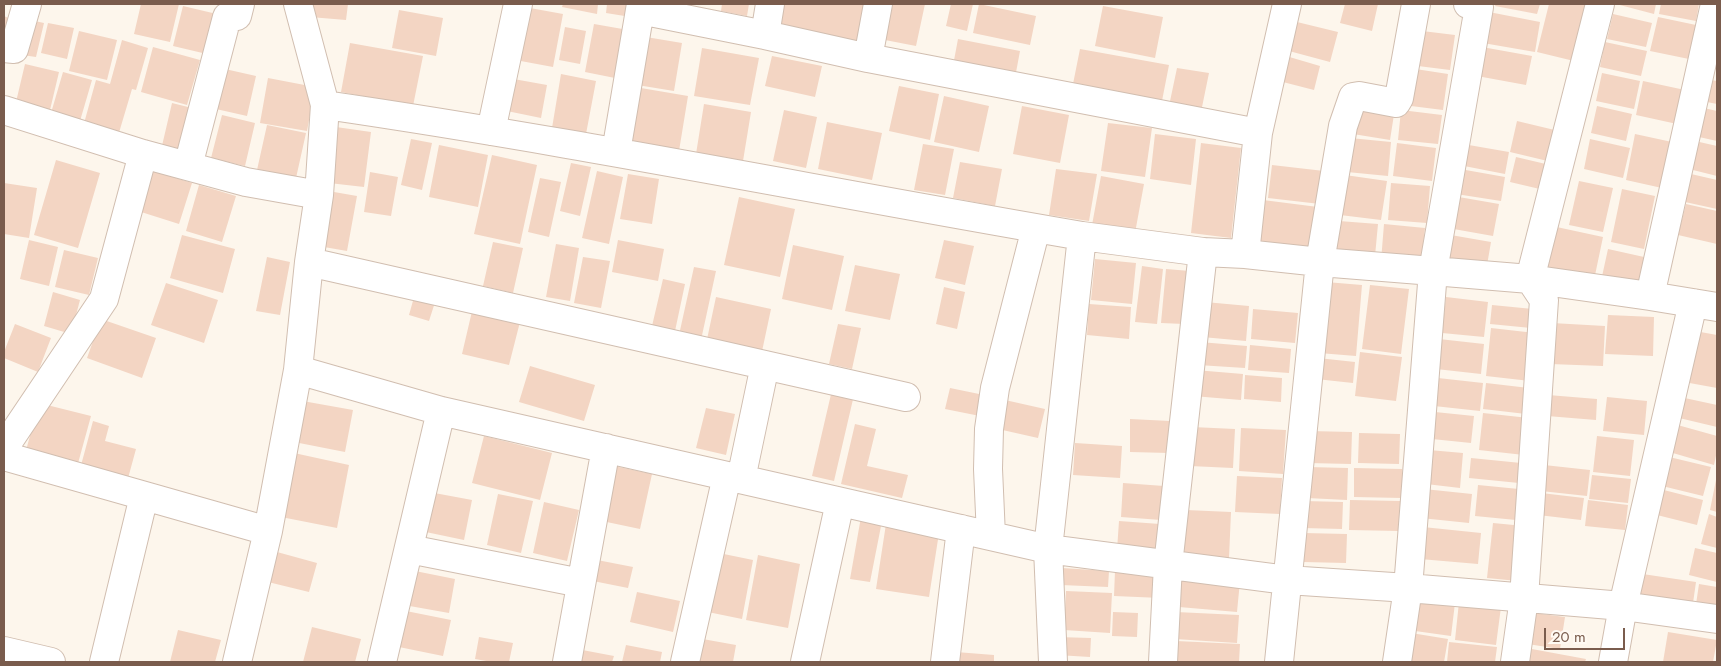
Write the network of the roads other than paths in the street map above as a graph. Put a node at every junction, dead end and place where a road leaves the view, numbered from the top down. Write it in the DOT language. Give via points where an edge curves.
graph roads {
  1 [pos="27,4"];
  2 [pos="240,4"];
  3 [pos="298,4"];
  4 [pos="518,4"];
  5 [pos="770,4"];
  6 [pos="878,4"];
  7 [pos="1287,4"];
  8 [pos="1416,4"];
  9 [pos="1468,4"];
  10 [pos="1600,4"];
  11 [pos="1715,4"];
  12 [pos="640,7"];
  13 [pos="765,34"];
  14 [pos="4,48"];
  15 [pos="868,58"];
  16 [pos="326,105"];
  17 [pos="4,110"];
  18 [pos="491,131"];
  19 [pos="1258,133"];
  20 [pos="616,152"];
  21 [pos="143,154"];
  22 [pos="188,166"];
  23 [pos="319,195"];
  24 [pos="1036,228"];
  25 [pos="1082,236"];
  26 [pos="1202,252"];
  27 [pos="1244,254"];
  28 [pos="309,262"];
  29 [pos="1320,262"];
  30 [pos="1433,271"];
  31 [pos="1530,279"];
  32 [pos="1650,296"];
  33 [pos="1705,305"];
  34 [pos="765,365"];
  35 [pos="298,370"];
  36 [pos="906,397"];
  37 [pos="441,411"];
  38 [pos="4,448"];
  39 [pos="606,448"];
  40 [pos="4,456"];
  41 [pos="734,477"];
  42 [pos="144,496"];
  43 [pos="840,502"];
  44 [pos="961,530"];
  45 [pos="268,531"];
  46 [pos="991,536"];
  47 [pos="409,549"];
  48 [pos="1048,549"];
  49 [pos="1168,565"];
  50 [pos="1288,580"];
  51 [pos="581,583"];
  52 [pos="1408,588"];
  53 [pos="1524,598"];
  54 [pos="1623,606"];
  55 [pos="1717,619"];
  56 [pos="4,652"];
  57 [pos="51,662"];
  58 [pos="104,662"];
  59 [pos="237,662"];
  60 [pos="382,662"];
  61 [pos="567,662"];
  62 [pos="685,662"];
  63 [pos="805,662"];
  64 [pos="945,662"];
  65 [pos="1053,662"];
  66 [pos="1163,662"];
  67 [pos="1278,662"];
  68 [pos="1397,662"];
  69 [pos="1515,662"];
  70 [pos="1614,662"];
  1 -- 14 [label="street" via="14,49"];
  2 -- 22 [label="street" via="238,16 227,17"];
  3 -- 16 [label="street"];
  4 -- 18 [label="street"];
  5 -- 13 [label="street"];
  6 -- 15 [label="street"];
  7 -- 19 [label="street"];
  8 -- 29 [label="street" via="1396,103 1359,96 1350,102"];
  9 -- 30 [label="street" via="1479,7"];
  10 -- 31 [label="street"];
  11 -- 32 [label="street"];
  12 -- 13 [label="street"];
  12 -- 20 [label="street"];
  13 -- 15 [label="street"];
  15 -- 19 [label="street"];
  16 -- 18 [label="street"];
  16 -- 23 [label="street"];
  17 -- 21 [label="street"];
  18 -- 20 [label="street"];
  19 -- 27 [label="street"];
  20 -- 24 [label="street"];
  21 -- 22 [label="street"];
  21 -- 38 [label="street" via="104,298"];
  22 -- 23 [label="street" via="246,182"];
  23 -- 28 [label="street"];
  24 -- 25 [label="street"];
  24 -- 46 [label="street" via="995,388 990,421"];
  25 -- 26 [label="street"];
  25 -- 48 [label="street"];
  26 -- 27 [label="street"];
  26 -- 49 [label="street"];
  27 -- 29 [label="street"];
  28 -- 34 [label="street"];
  28 -- 35 [label="street"];
  29 -- 30 [label="street"];
  29 -- 50 [label="street"];
  30 -- 31 [label="street"];
  30 -- 52 [label="street"];
  31 -- 32 [label="street"];
  31 -- 53 [label="street" via="1544,300"];
  32 -- 33 [label="street"];
  33 -- 54 [label="street"];
  34 -- 36 [label="street"];
  34 -- 41 [label="street"];
  35 -- 37 [label="street"];
  35 -- 45 [label="street"];
  37 -- 39 [label="street"];
  37 -- 47 [label="street"];
  39 -- 41 [label="street"];
  39 -- 51 [label="street"];
  40 -- 42 [label="street"];
  41 -- 43 [label="street"];
  41 -- 62 [label="street"];
  42 -- 45 [label="street"];
  42 -- 58 [label="street"];
  43 -- 44 [label="street"];
  43 -- 63 [label="street"];
  44 -- 46 [label="street"];
  44 -- 64 [label="street"];
  45 -- 59 [label="street"];
  46 -- 48 [label="street"];
  47 -- 51 [label="street"];
  47 -- 60 [label="street"];
  48 -- 49 [label="street"];
  48 -- 65 [label="street"];
  49 -- 50 [label="street"];
  49 -- 66 [label="street"];
  50 -- 52 [label="street"];
  50 -- 67 [label="street"];
  51 -- 61 [label="street"];
  52 -- 53 [label="street"];
  52 -- 68 [label="street"];
  53 -- 54 [label="street"];
  53 -- 69 [label="street"];
  54 -- 55 [label="street"];
  54 -- 70 [label="street"];
  56 -- 57 [label="street"];
}
